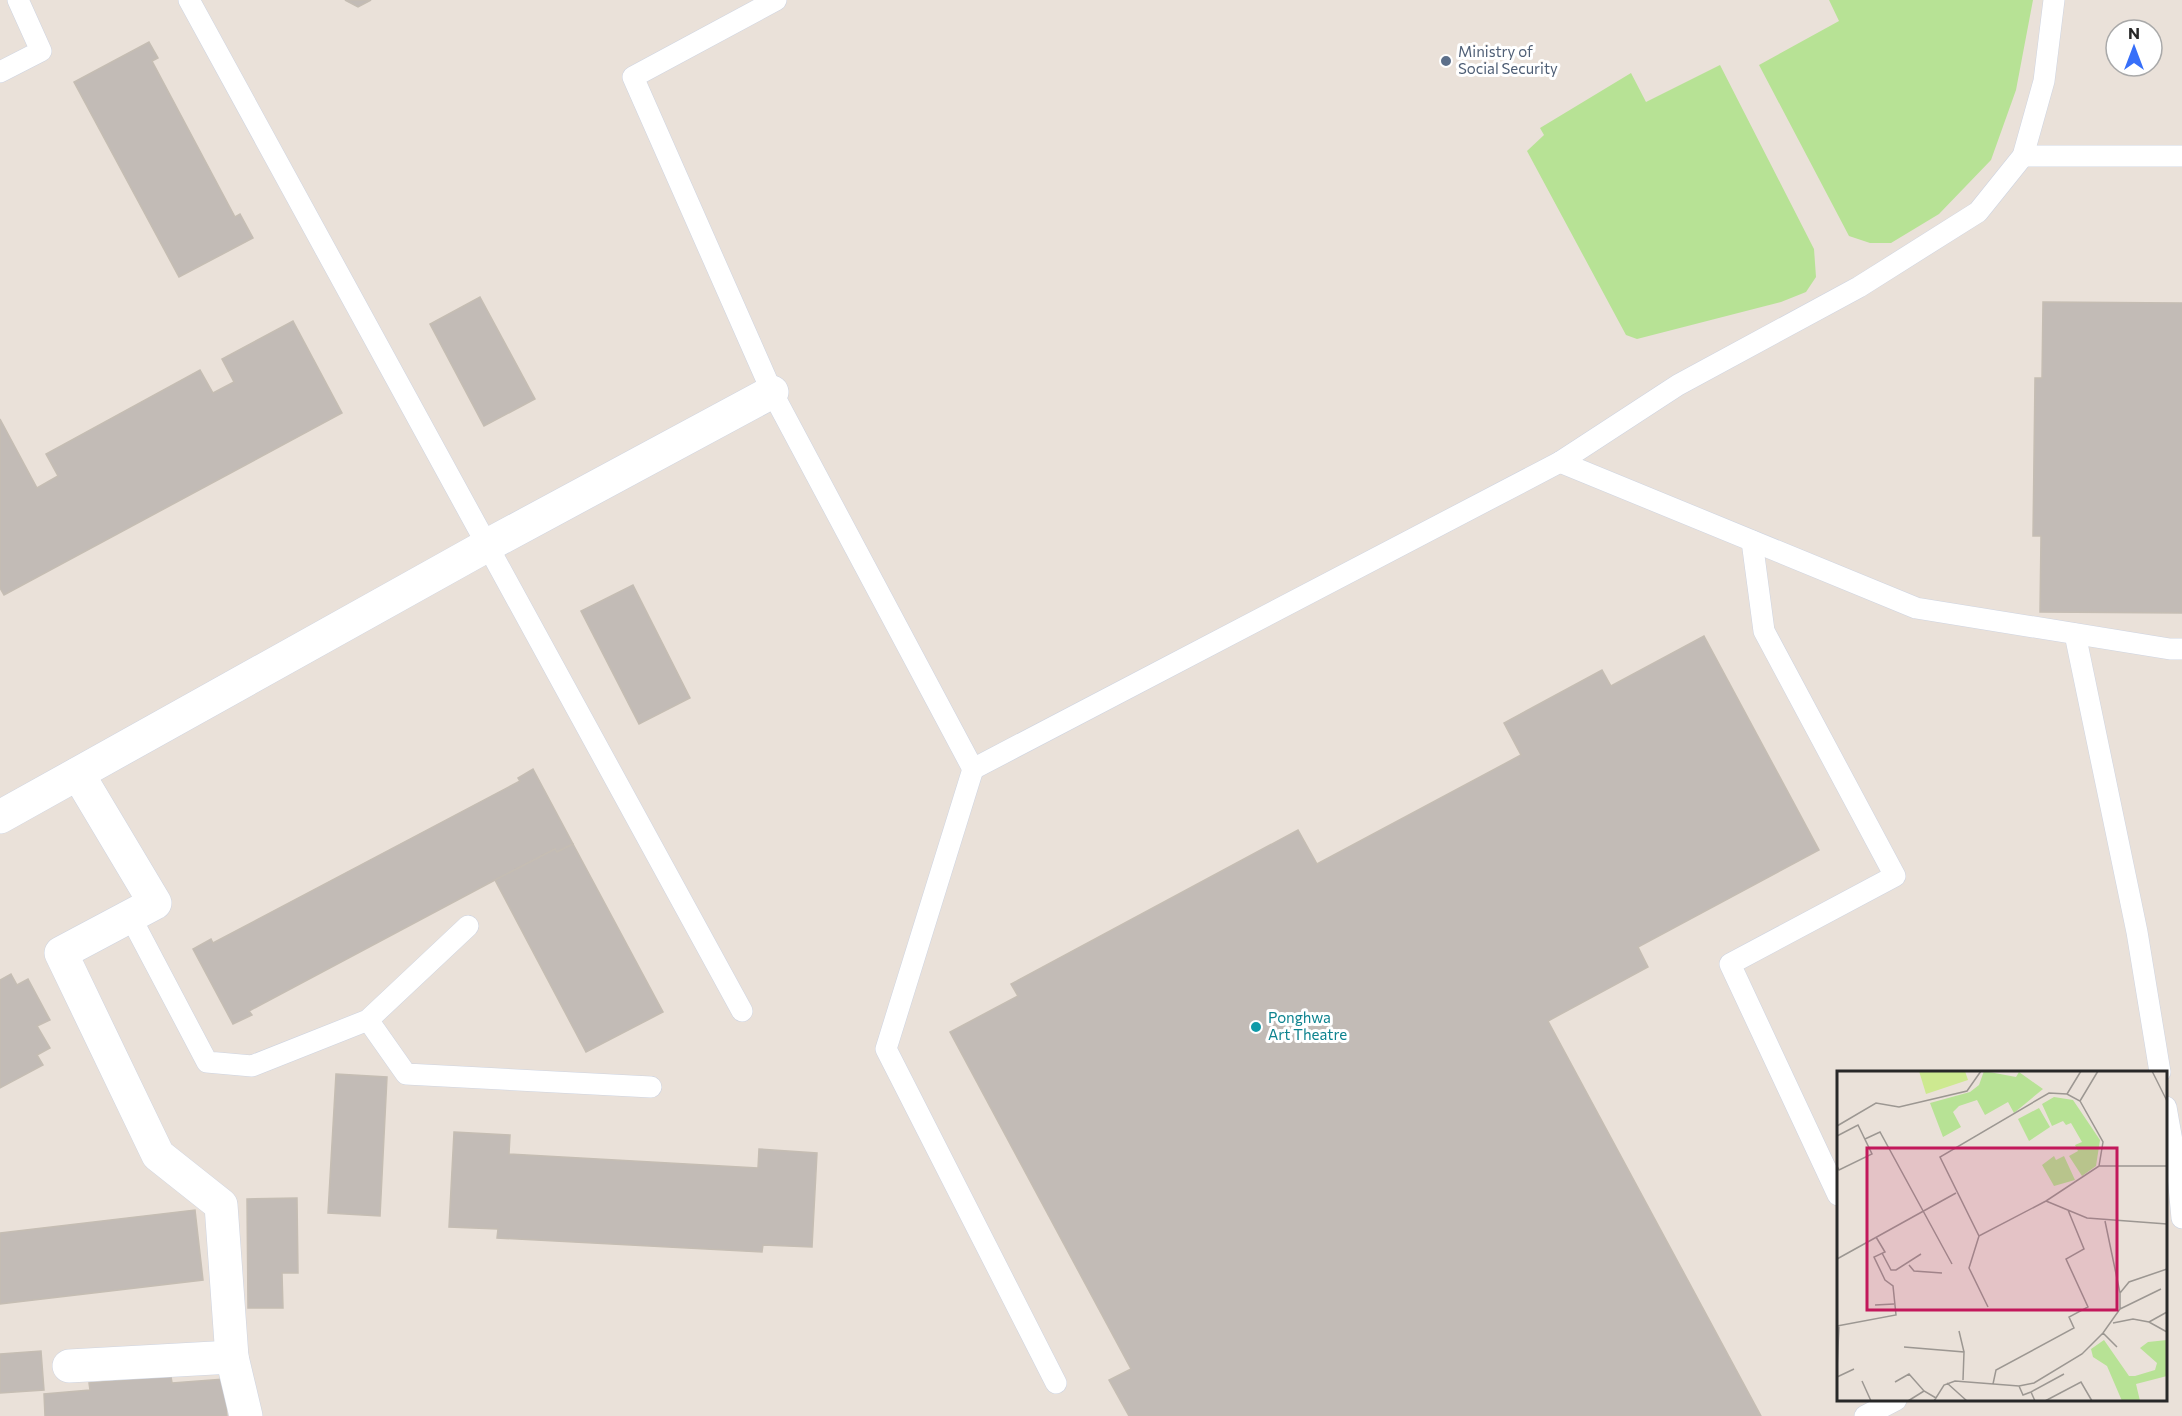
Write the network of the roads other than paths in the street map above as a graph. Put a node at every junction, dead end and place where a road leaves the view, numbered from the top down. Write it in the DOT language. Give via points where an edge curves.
graph roads {
  1 [pos="18,0"];
  2 [pos="189,0"];
  3 [pos="776,0"];
  4 [pos="2054,0"];
  5 [pos="0,72"];
  6 [pos="2023,156"];
  7 [pos="2182,156"];
  8 [pos="772,392"];
  9 [pos="1560,462"];
  10 [pos="1752,541"];
  11 [pos="486,546"];
  12 [pos="2075,634"];
  13 [pos="2182,650"];
  14 [pos="973,769"];
  15 [pos="78,774"];
  16 [pos="0,817"];
  17 [pos="130,916"];
  18 [pos="468,926"];
  19 [pos="742,1011"];
  20 [pos="368,1020"];
  21 [pos="2160,1071"];
  22 [pos="651,1087"];
  23 [pos="2167,1113"];
  24 [pos="1837,1191"];
  25 [pos="2182,1218"];
  26 [pos="232,1357"];
  27 [pos="69,1366"];
  28 [pos="1056,1383"];
  29 [pos="1894,1401"];
  30 [pos="246,1416"];
  31 [pos="1865,1416"];
  1 -- 5 [label="lane" via="41,51"];
  2 -- 11 [label="lane"];
  3 -- 8 [label="lane" via="633,77"];
  4 -- 6 [label="lane" via="2044,81"];
  6 -- 7 [label="lane"];
  6 -- 9 [label="lane" via="1978,212 1859,287 1678,385"];
  8 -- 11 [label="street"];
  8 -- 14 [label="lane"];
  9 -- 10 [label="lane"];
  9 -- 14 [label="lane"];
  10 -- 12 [label="lane" via="1916,608"];
  10 -- 24 [label="lane" via="1764,631 1895,876 1730,964"];
  11 -- 15 [label="street"];
  11 -- 19 [label="lane"];
  12 -- 13 [label="lane"];
  12 -- 21 [label="lane" via="2137,932"];
  14 -- 28 [label="lane" via="886,1049"];
  15 -- 16 [label="street"];
  15 -- 17 [label="street" via="155,903"];
  17 -- 20 [label="lane" via="207,1062 252,1066"];
  17 -- 26 [label="street" via="61,953 158,1155 221,1205"];
  18 -- 20 [label="lane"];
  20 -- 22 [label="lane" via="406,1074"];
  23 -- 25 [label="lane"];
  26 -- 27 [label="street"];
  26 -- 30 [label="street"];
  29 -- 31 [label="lane"];
}
